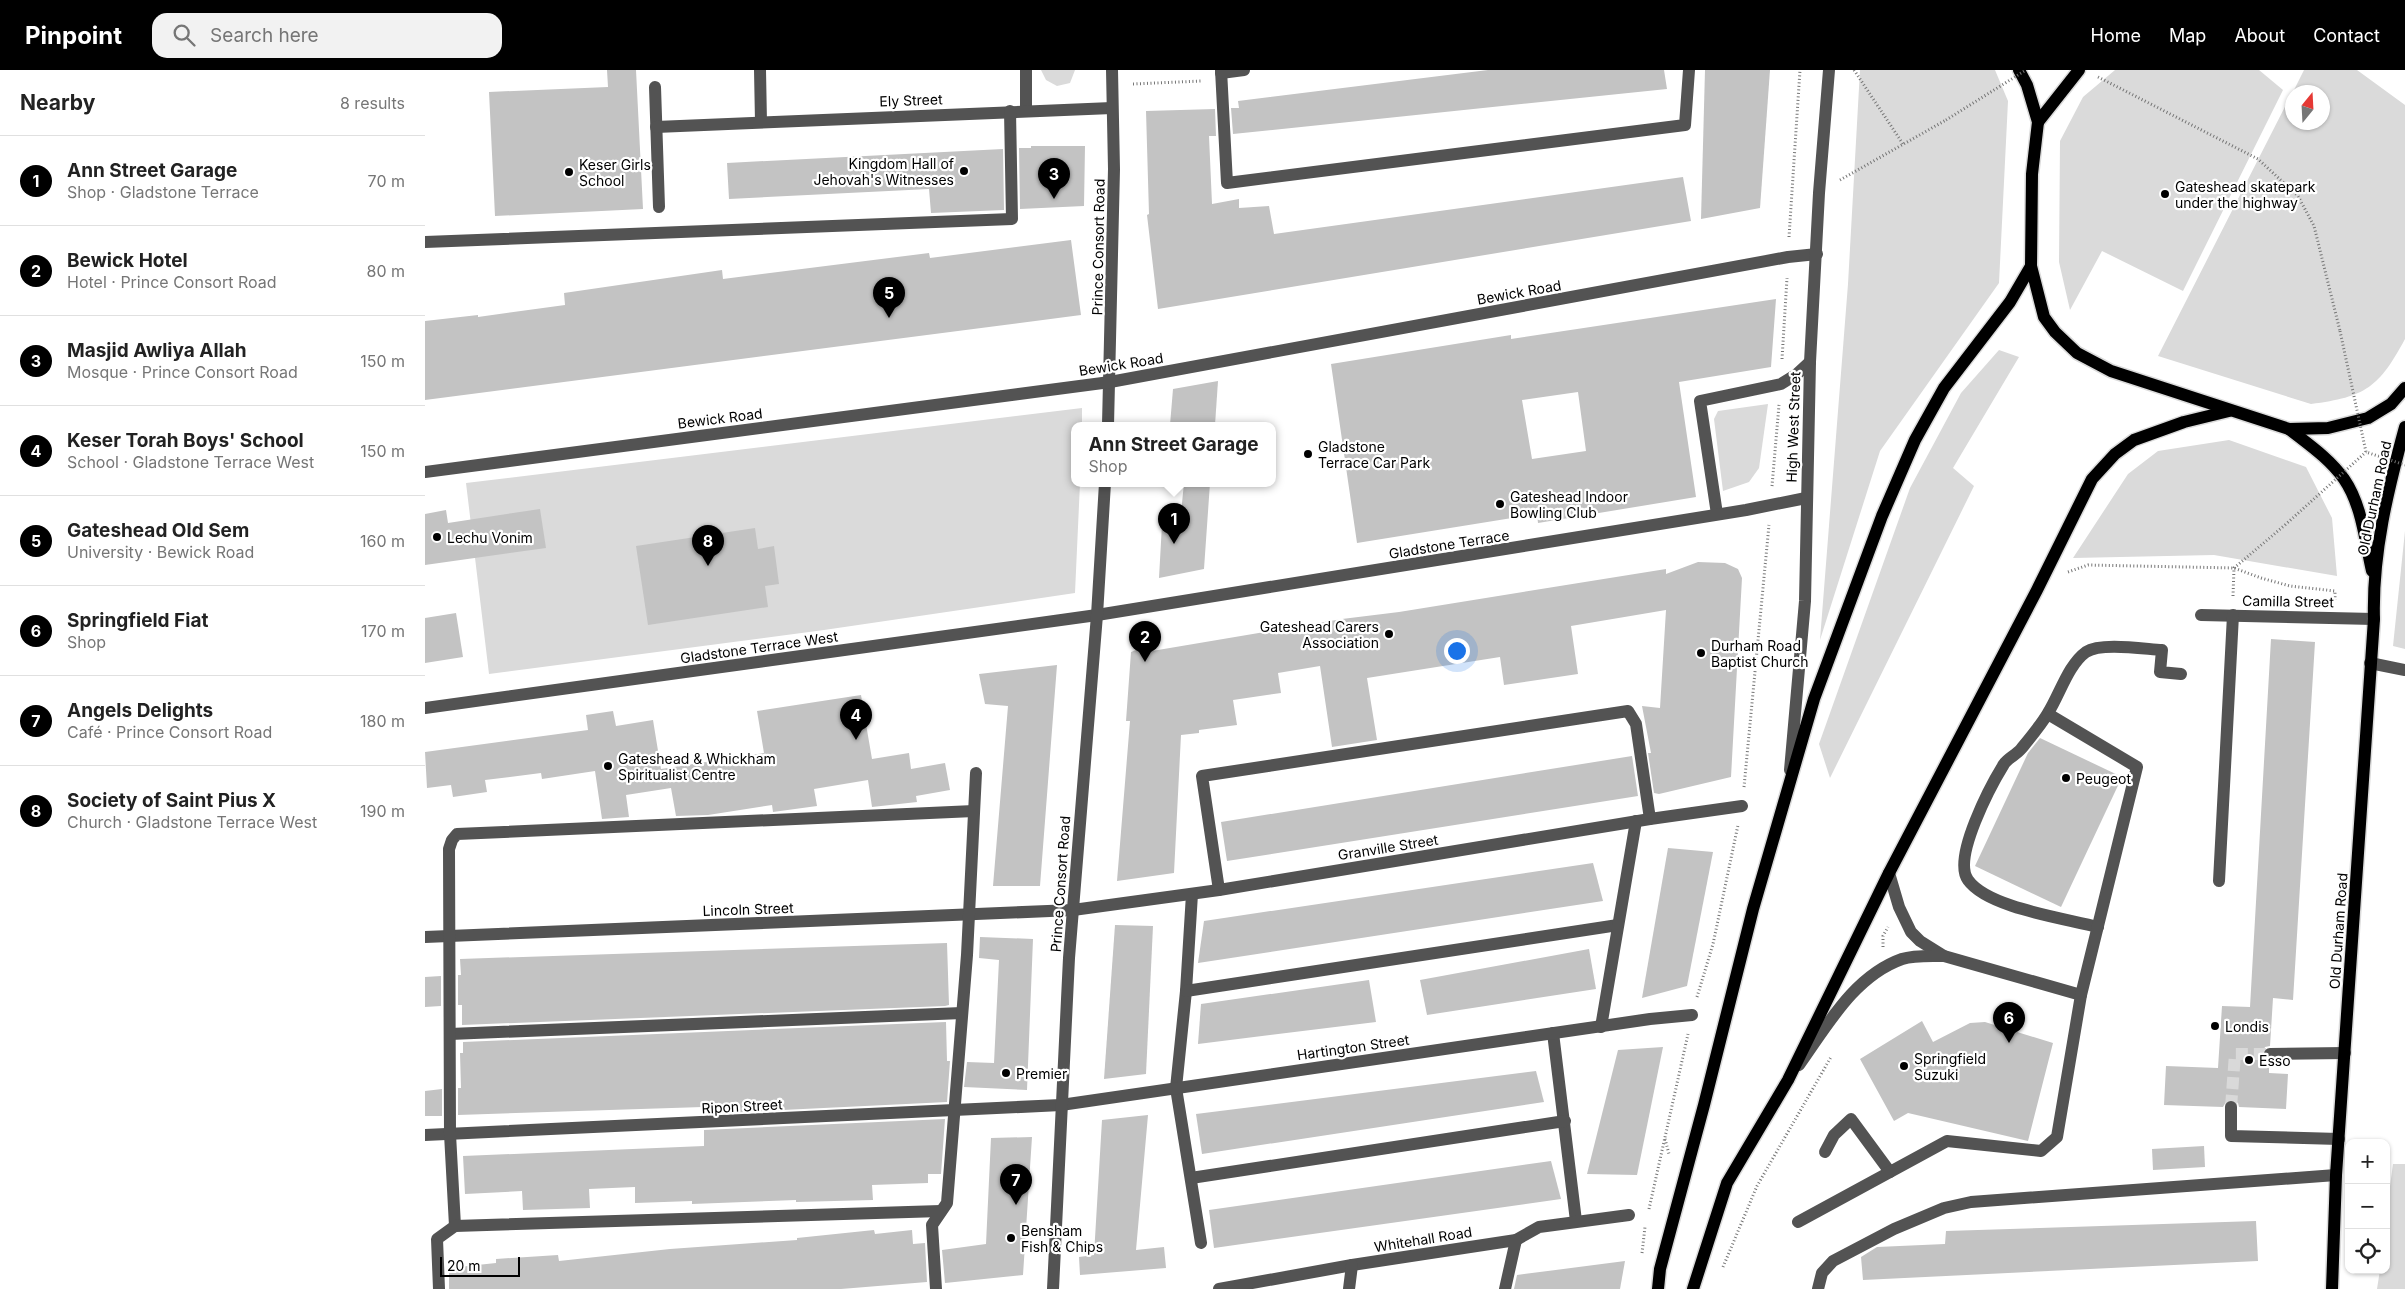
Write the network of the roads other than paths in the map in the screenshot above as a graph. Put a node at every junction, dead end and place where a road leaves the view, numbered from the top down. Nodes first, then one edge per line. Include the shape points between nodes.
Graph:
1 (760, 70) edge
2 (1026, 70) edge
3 (1112, 70) edge
4 (1244, 70) edge
5 (1689, 70) edge
6 (1829, 70) edge
7 (2019, 70) edge
8 (2085, 72) edge
9 (1222, 74) edge
10 (655, 87) dead end
11 (1112, 108) junction
12 (1026, 110) junction
13 (1010, 111) junction
14 (761, 122) junction
15 (2038, 122) junction
16 (656, 127) junction
17 (659, 207) dead end
18 (425, 242) edge
19 (1817, 254) junction
20 (2031, 266) junction
21 (1810, 362) junction
22 (1110, 382) junction
23 (2405, 388) edge
24 (2229, 411) junction
25 (1108, 422) edge
26 (2405, 427) edge
27 (2289, 429) junction
28 (425, 472) edge
29 (1105, 487) edge
30 (1806, 498) junction
31 (1717, 514) junction
32 (2373, 576) junction
33 (2201, 614) dead end
34 (1097, 615) junction
35 (2233, 615) junction
36 (2374, 619) junction
37 (2371, 663) junction
38 (2405, 670) edge
39 (2181, 674) dead end
40 (425, 708) edge
41 (2048, 714) junction
42 (976, 773) dead end
43 (1789, 785) junction
44 (1742, 806) road end
45 (974, 811) junction
46 (1650, 819) junction
47 (1636, 821) junction
48 (1889, 873) junction
49 (2219, 881) dead end
50 (1219, 890) junction
51 (1192, 894) junction
52 (1073, 910) junction
53 (968, 914) junction
54 (1618, 925) junction
55 (2098, 927) junction
56 (449, 936) junction
57 (425, 937) edge
58 (1944, 956) junction
59 (1186, 991) junction
60 (2081, 995) junction
61 (962, 1013) junction
62 (1692, 1015) road end
63 (1601, 1027) junction
64 (1553, 1033) junction
65 (449, 1034) junction
66 (2270, 1054) tunnel mouth
67 (2345, 1054) junction
68 (1788, 1080) junction
69 (1175, 1088) junction
70 (1061, 1104) junction
71 (2231, 1107) tunnel mouth
72 (954, 1111) junction
73 (1565, 1121) junction
74 (450, 1134) junction
75 (425, 1135) edge
76 (2339, 1139) junction
77 (1825, 1152) dead end
78 (1890, 1172) junction
79 (2336, 1175) junction
80 (1191, 1178) junction
81 (941, 1211) junction
82 (1629, 1215) dead end
83 (1576, 1221) junction
84 (1798, 1222) dead end
85 (455, 1226) junction
86 (1516, 1240) junction
87 (1201, 1243) dead end
88 (1352, 1265) junction
89 (439, 1289) edge
90 (936, 1289) edge
91 (1053, 1289) edge
92 (1219, 1289) edge
93 (1349, 1289) edge
94 (1505, 1289) edge
95 (1658, 1289) edge
96 (1693, 1289) edge
97 (1818, 1289) edge
98 (2332, 1289) edge

1 - 14 street
2 - 12 street
3 - 11 street, Prince Consort Road
4 - 9 street
5 - 9 street via 1685,124 1227,183
6 - 19 street, High West Street
7 - 15 main road
8 - 15 main road
10 - 16 street
11 - 12 street, Ely Street
11 - 22 street, Prince Consort Road
12 - 13 street, Ely Street
13 - 14 street, Ely Street
13 - 18 street via 1012,219
14 - 16 street, Ely Street
15 - 20 main road via 2032,174
16 - 17 street
19 - 21 street, High West Street
19 - 22 street, Bewick Road
20 - 24 main road via 2044,317 2077,353 2111,371
20 - 43 main road via 2010,302 1943,388 1915,440 1882,516 1813,699
21 - 30 street, High West Street
21 - 31 street via 1781,384 1700,401
22 - 25 street, Prince Consort Road
22 - 28 street, Bewick Road
23 - 27 main road via 2391,404 2368,418 2328,428
24 - 27 main road
24 - 48 main road via 2184,422 2135,440 2115,454 2092,479
26 - 32 main road, Old Durham Road via 2392,474
27 - 32 main road, Old Durham Road via 2325,457 2344,479 2357,504
29 - 34 street, Prince Consort Road
30 - 31 street, Gladstone Terrace
30 - 43 street, High West Street via 1805,601
31 - 34 street, Gladstone Terrace
32 - 36 main road, Old Durham Road
33 - 35 street, Camilla Street
34 - 40 street, Gladstone Terrace West
34 - 52 street, Prince Consort Road
35 - 36 street, Camilla Street
35 - 49 street
36 - 37 main road, Old Durham Road
37 - 38 street
37 - 67 main road, Old Durham Road
39 - 41 street via 2159,672 2161,650 2107,647 2088,651 2076,662
41 - 55 street via 2137,767
41 - 55 street via 2020,750 2005,762 1970,832 1964,859 1966,878 1977,892 1997,902
42 - 45 street
43 - 95 main road via 1753,908 1657,1279
44 - 46 street, Granville Street
45 - 53 street
45 - 56 street via 457,834 449,849
46 - 47 street, Granville Street
46 - 50 street via 1635,724 1628,711 1202,776
47 - 50 street, Granville Street
47 - 54 street
48 - 58 street via 1899,907 1911,932 1920,942
48 - 68 main road
50 - 51 street, Granville Street
51 - 52 street, Granville Street
51 - 59 street
52 - 53 street, Lincoln Street
52 - 70 street, Prince Consort Road
53 - 56 street, Lincoln Street
53 - 61 street
54 - 59 street
54 - 63 street
55 - 60 street
56 - 57 street, Lincoln Street
56 - 65 street
58 - 60 street
58 - 68 street via 1903,958 1882,968 1853,991
59 - 69 street
60 - 78 street via 2057,1137 2041,1151 1947,1141
61 - 65 street
61 - 72 street
62 - 63 street, Hartington Street
63 - 64 street, Hartington Street
64 - 69 street, Hartington Street
64 - 73 street
65 - 74 street
66 - 67 street
67 - 76 main road, Old Durham Road
68 - 96 main road via 1727,1183
69 - 70 street, Hartington Street
69 - 80 street
70 - 72 street, Ripon Street
70 - 91 street, Prince Consort Road
71 - 76 street via 2231,1136
72 - 74 street, Ripon Street
72 - 81 street via 947,1203
73 - 80 street
73 - 83 street
74 - 75 street, Ripon Street
74 - 85 street
76 - 79 main road, Old Durham Road
77 - 78 street via 1834,1135 1851,1119
78 - 84 street
79 - 97 street via 1971,1202 1945,1208 1894,1229 1833,1262 1821,1273
79 - 98 main road, Old Durham Road
80 - 87 street
81 - 85 street
81 - 90 street via 932,1225
82 - 83 street, Whitehall Road
83 - 86 street, Whitehall Road via 1539,1226
85 - 89 street via 437,1239
86 - 88 street, Whitehall Road
86 - 94 street
88 - 92 street, Whitehall Road
88 - 93 street

